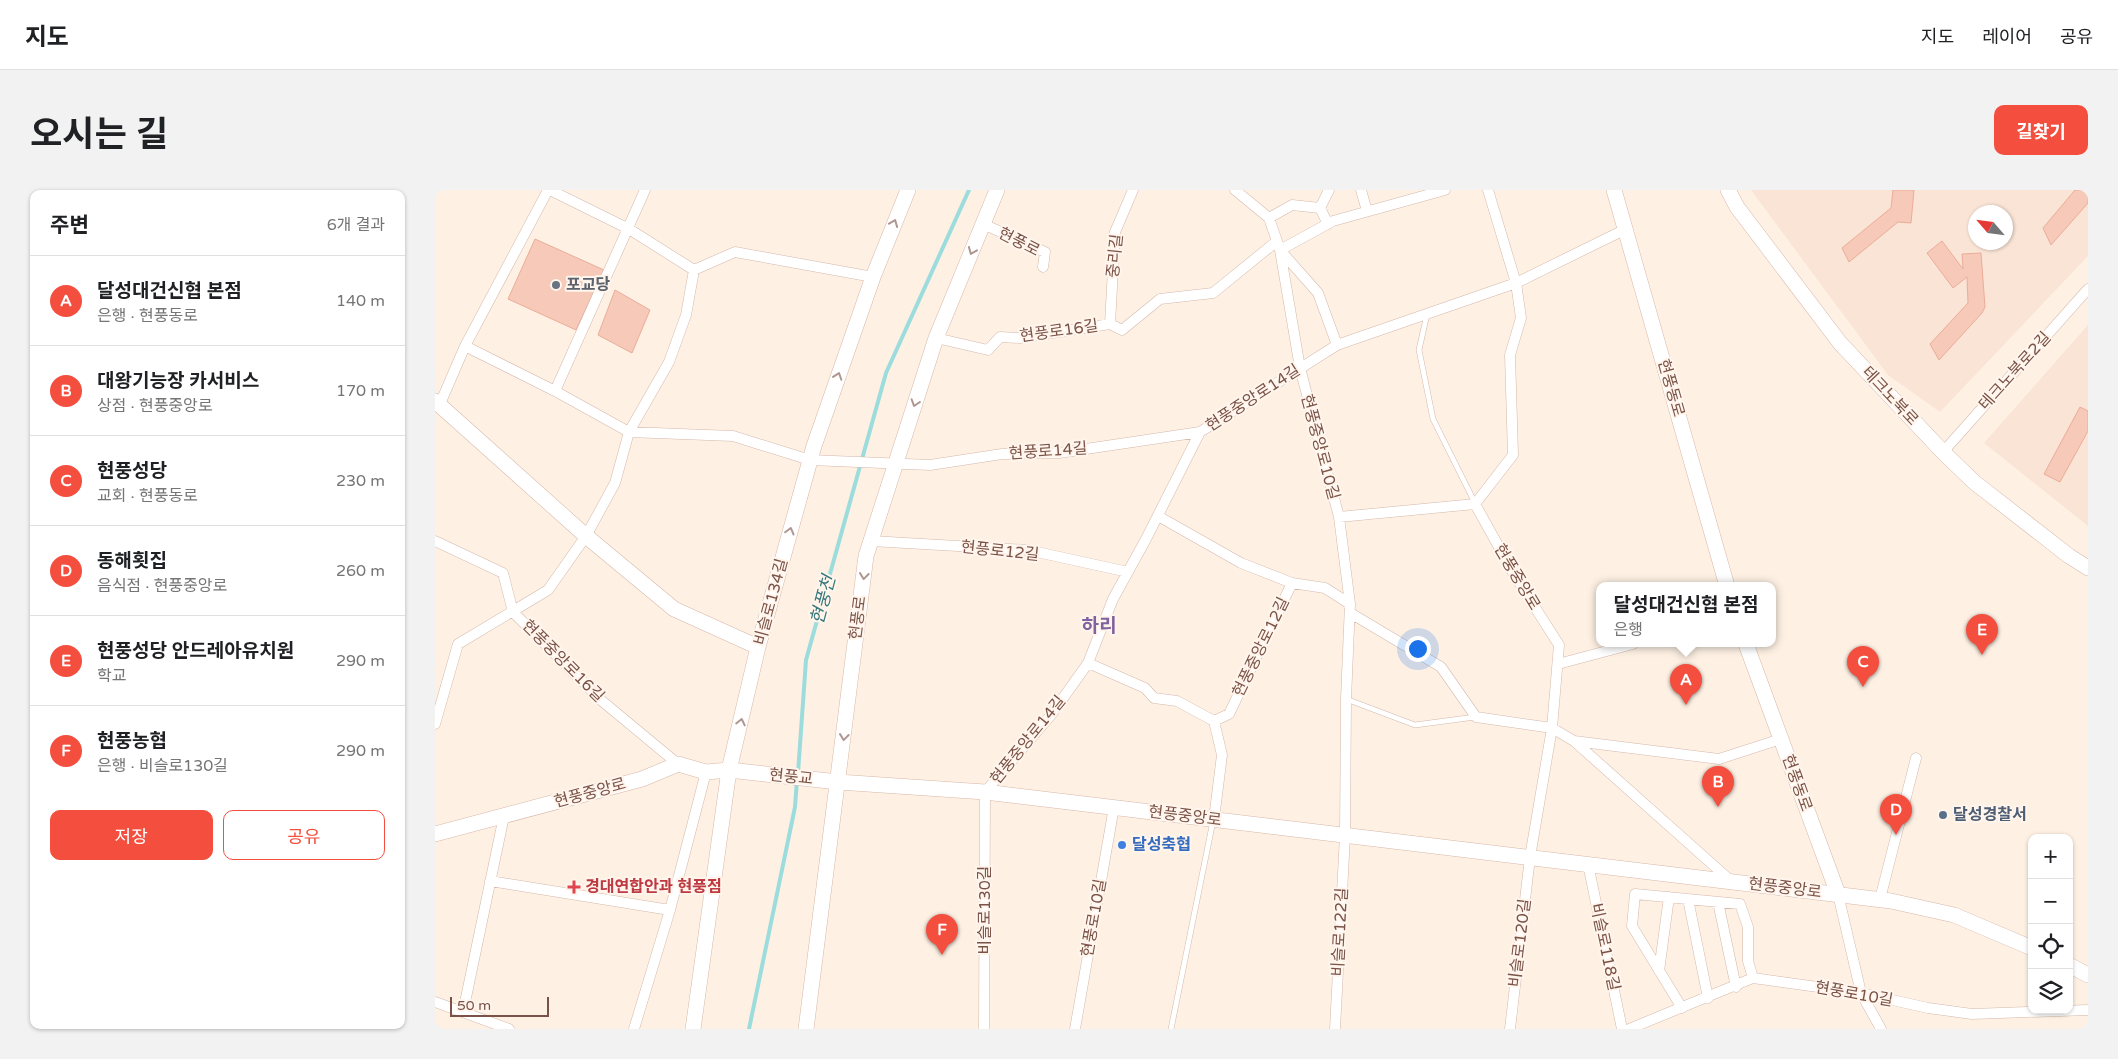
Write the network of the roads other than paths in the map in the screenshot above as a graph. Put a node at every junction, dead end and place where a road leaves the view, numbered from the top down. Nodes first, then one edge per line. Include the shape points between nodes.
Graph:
1 (549, 190) edge
2 (645, 190) edge
3 (908, 190) edge
4 (997, 190) edge
5 (1133, 190) edge
6 (1235, 190) edge
7 (1329, 190) edge
8 (1361, 190) edge
9 (1445, 190) edge
10 (1488, 190) edge
11 (1614, 190) edge
12 (1728, 190) edge
13 (1320, 208) junction
14 (1367, 211) junction
15 (1269, 218) junction
16 (983, 224) junction
17 (1328, 224) junction
18 (629, 229) junction
19 (1627, 229) junction
20 (1278, 246) junction
21 (1043, 267) dead end
22 (694, 270) junction
23 (873, 276) junction
24 (1516, 283) junction
25 (2088, 289) edge
26 (1427, 314) junction
27 (1110, 324) junction
28 (936, 338) junction
29 (465, 346) junction
30 (1337, 346) junction
31 (1299, 368) junction
32 (555, 391) junction
33 (437, 402) edge
34 (629, 432) junction
35 (1200, 432) junction
36 (1943, 452) junction
37 (810, 460) junction
38 (896, 464) junction
39 (1475, 504) junction
40 (1158, 516) junction
41 (1339, 517) junction
42 (586, 536) junction
43 (435, 541) edge
44 (871, 541) junction
45 (2088, 568) edge
46 (1128, 572) junction
47 (1726, 582) edge
48 (1292, 583) junction
49 (1351, 609) junction
50 (513, 612) junction
51 (758, 647) junction
52 (1622, 647) edge
53 (1747, 647) edge
54 (1088, 662) junction
55 (1558, 664) junction
56 (1346, 699) junction
57 (1476, 717) junction
58 (1214, 721) junction
59 (435, 724) edge
60 (1553, 728) junction
61 (1781, 739) junction
62 (1574, 741) junction
63 (1916, 758) dead end
64 (678, 764) junction
65 (737, 771) junction
66 (706, 772) junction
67 (838, 782) junction
68 (985, 792) junction
69 (1114, 807) junction
70 (504, 816) junction
71 (1214, 819) junction
72 (435, 834) edge
73 (1345, 835) junction
74 (1530, 857) junction
75 (1588, 864) junction
76 (490, 881) junction
77 (1731, 881) junction
78 (1838, 894) junction
79 (1669, 897) junction
80 (1688, 899) junction
81 (1880, 899) junction
82 (1718, 902) junction
83 (670, 910) junction
84 (2028, 946) edge
85 (2073, 967) edge
86 (1659, 971) junction
87 (2088, 975) edge
88 (1753, 978) junction
89 (1736, 987) junction
90 (1861, 993) junction
91 (1708, 998) junction
92 (435, 1002) edge
93 (1682, 1008) junction
94 (2088, 1010) edge
95 (463, 1012) junction
96 (507, 1029) edge
97 (634, 1029) edge
98 (693, 1029) edge
99 (806, 1029) edge
100 (984, 1029) edge
101 (1075, 1029) edge
102 (1171, 1029) edge
103 (1335, 1029) edge
104 (1510, 1029) edge
105 (1622, 1029) edge
106 (1629, 1029) edge
107 (1881, 1029) edge

1 - 18 street
1 - 29 street
2 - 18 street
23 -> 3 street, 비슬로134길
4 - 16 street, 현풍로
5 - 27 street, 중리길 via 1115,232
6 - 15 street
7 - 13 street
8 - 14 street
9 - 14 street, 현풍로16길
10 - 24 street
11 - 19 street, 현풍동로
12 - 36 street, 테크노북로 via 1737,207 1840,343
13 - 15 street via 1292,205
13 - 17 street
14 - 17 street, 현풍로16길
15 - 20 street, 현풍중앙로10길
16 - 21 street, 현풍로 via 1045,252
16 -> 28 street, 현풍로
17 - 20 street, 현풍로16길
18 - 22 street
18 - 32 street
19 - 24 street, 현풍중앙로14길
19 - 47 street, 현풍동로
20 - 27 street, 현풍로16길 via 1213,294 1160,299 1122,330
20 - 30 street, 현풍중앙로10길 via 1318,293
20 - 31 street, 현풍중앙로10길
22 - 23 street via 735,252
22 - 34 street via 686,315 669,362
37 -> 23 street, 비슬로134길
24 - 26 street, 현풍중앙로14길
24 - 39 street via 1521,318 1510,355 1513,455
25 - 36 street, 테크노북로2길
26 - 30 street, 현풍중앙로14길
26 - 39 lane via 1419,350 1433,419
27 - 28 street, 현풍로16길 via 1020,338 1000,337 988,350
28 -> 38 street, 현풍로
29 - 32 street
29 - 33 street
30 - 31 street, 현풍중앙로14길
31 - 35 street, 현풍중앙로14길
31 - 41 street, 현풍중앙로10길
32 - 34 street
33 - 42 street
34 - 37 street, 현풍로14길 via 733,436
34 - 42 street via 615,484
35 - 38 street, 현풍로14길 via 1059,453 1002,454 930,465
35 - 40 street, 현풍중앙로14길
36 - 45 street, 테크노북로 via 1974,482
37 - 38 street, 현풍로14길
51 -> 37 street, 비슬로134길
38 - 44 street, 현풍로
39 - 41 street
39 - 55 street, 현풍중앙로 via 1515,576 1559,644
40 - 46 street, 현풍중앙로14길
40 - 48 street, 현풍중앙로12길 via 1241,563
41 - 49 street, 현풍중앙로10길
42 - 50 street via 548,590
42 - 51 street via 674,609
43 - 50 street, 현풍중앙로16길 via 503,573
44 - 46 street, 현풍로12길 via 1028,550
44 -> 67 street, 현풍로 via 866,556
46 - 54 street, 현풍중앙로14길 via 1113,598
48 - 49 street via 1325,588
48 - 58 street, 현풍중앙로12길 via 1229,714
49 - 56 street, 현풍중앙로10길
49 - 57 street via 1441,667
50 - 59 street via 458,644
50 - 64 street, 현풍중앙로16길 via 602,701
65 -> 51 street, 비슬로134길
52 - 55 street
53 - 61 street, 현풍동로
54 - 58 street via 1145,688 1154,698 1177,701
54 - 68 street, 현풍중앙로14길 via 1051,715
55 - 60 street, 현풍중앙로
56 - 57 lane via 1415,725
56 - 73 street, 현풍중앙로10길
57 - 60 street
58 - 71 street via 1222,755
60 - 62 street
60 - 74 street, 현풍중앙로
61 - 62 street via 1719,758
61 - 78 street, 현풍동로
62 - 77 street
63 - 81 street
64 - 66 street
64 - 70 street, 현풍중앙로 via 642,779
65 - 66 street
65 - 67 street, 현풍교
65 - 98 street, 비슬로134길
66 - 83 street
67 - 68 street, 현풍중앙로
67 - 99 street, 현풍로
68 - 69 street, 현풍중앙로
68 - 100 street, 비슬로130길
69 - 71 street, 현풍중앙로
69 - 101 street, 현풍로10길
70 - 72 street, 현풍중앙로
70 - 76 street
71 - 73 street, 현풍중앙로
71 - 102 lane
73 - 74 street, 현풍중앙로
73 - 103 street, 비슬로122길
74 - 75 street, 현풍중앙로
74 - 104 street, 비슬로120길
75 - 77 street, 현풍중앙로
75 - 105 street, 비슬로118길
76 - 83 street
76 - 95 street
77 - 78 street, 현풍중앙로
78 - 81 street, 현풍중앙로
78 - 90 street
79 - 80 street
79 - 86 street
79 - 86 street via 1635,894 1633,908 1632,926
80 - 82 street
80 - 91 street
81 - 84 street, 현풍중앙로 via 1954,914
82 - 88 street via 1740,904 1748,927 1748,961
82 - 89 street
83 - 97 street
85 - 87 street
86 - 93 street
88 - 89 street
88 - 90 street, 현풍로10길
89 - 91 street
90 - 94 street, 현풍로10길 via 1972,1014
90 - 107 street
91 - 93 street
92 - 95 street
93 - 106 street
95 - 96 street

